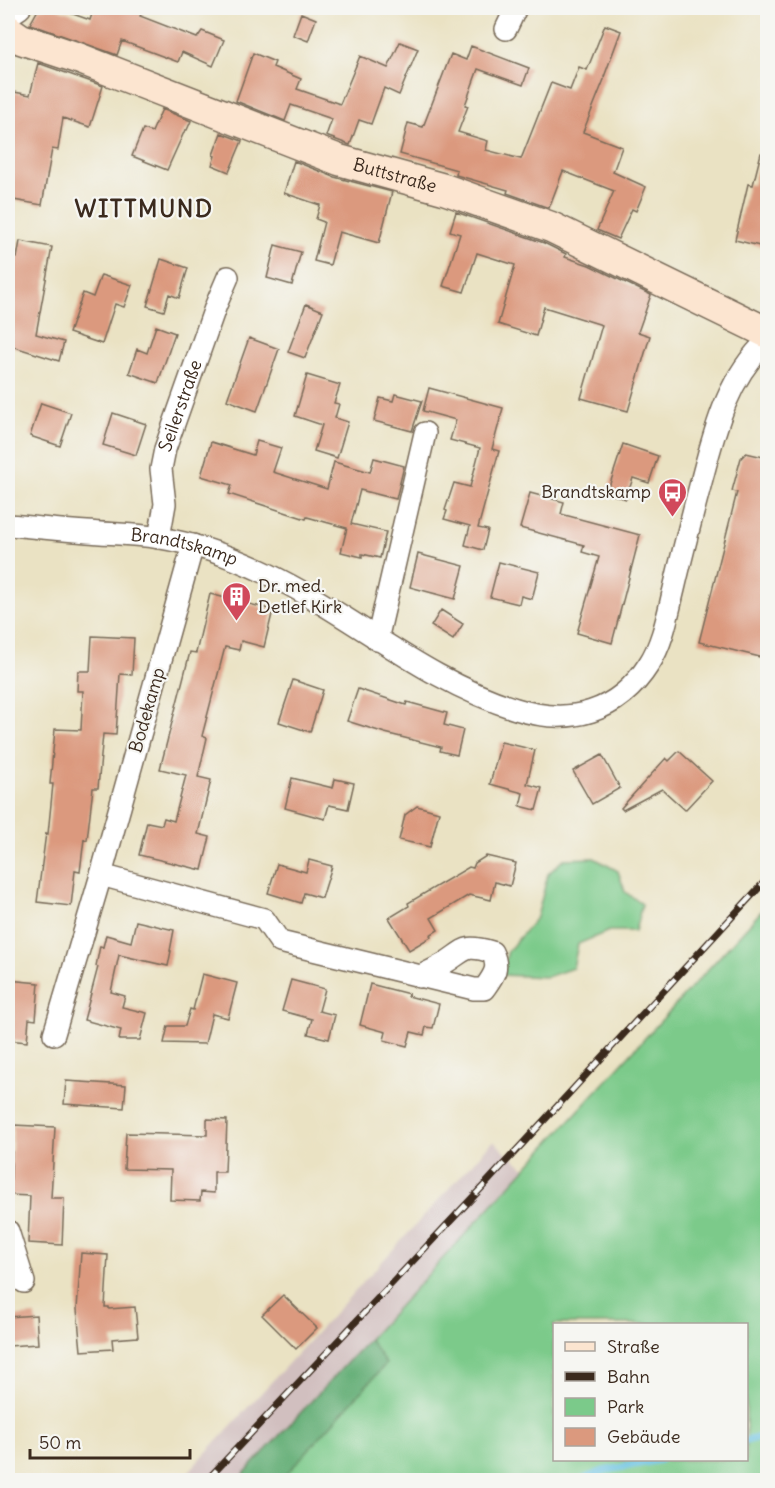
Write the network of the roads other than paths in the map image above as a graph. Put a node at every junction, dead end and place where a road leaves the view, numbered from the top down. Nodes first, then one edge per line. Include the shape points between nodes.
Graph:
1 (516, 8) edge
2 (11, 26) edge
3 (506, 29) dead end
4 (228, 277) dead end
5 (768, 333) edge
6 (768, 340) edge
7 (425, 433) dead end
8 (8, 525) edge
9 (159, 538) junction
10 (193, 545) junction
11 (377, 640) junction
12 (101, 875) junction
13 (419, 977) dead end
14 (54, 1034) dead end
15 (8, 1231) edge
16 (24, 1281) dead end

1 - 3 street
2 - 5 street, Buttstraße via 99,66 339,160 444,189 551,227
4 - 9 street, Seilerstraße via 165,449 160,469 165,504
6 - 11 street, Brandtskamp via 738,376 714,430 651,663 618,698 589,713 567,717 531,714 487,700 442,679
7 - 11 street
8 - 9 street, Brandtskamp
9 - 10 street, Brandtskamp
10 - 11 street, Brandtskamp via 266,573
10 - 12 street, Bodekamp
12 - 13 street via 264,920 280,942
12 - 14 street, Bodekamp
15 - 16 street

